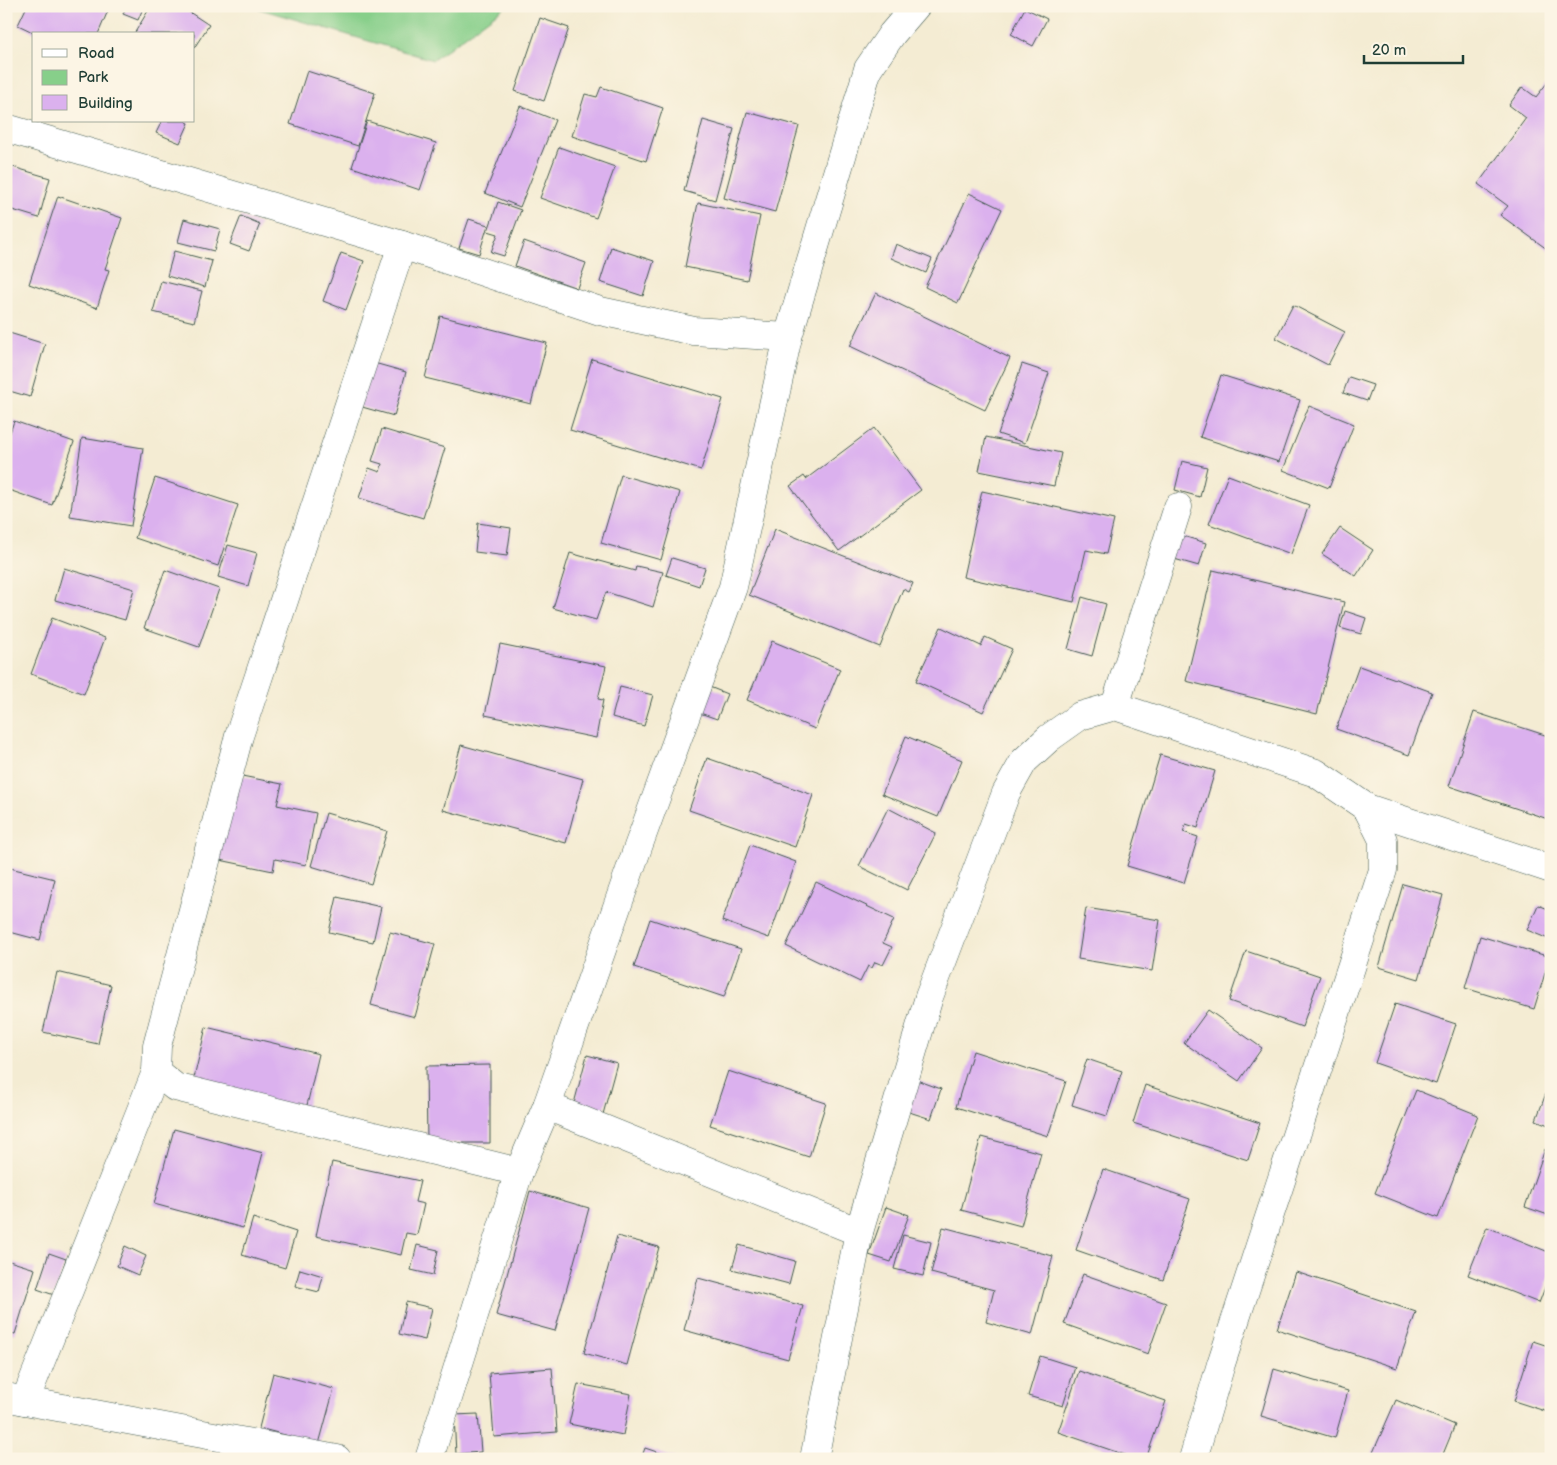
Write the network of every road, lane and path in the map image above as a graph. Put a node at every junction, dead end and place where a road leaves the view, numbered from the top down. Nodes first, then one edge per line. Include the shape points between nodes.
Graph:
1 (916, 6) edge
2 (6, 128) edge
3 (402, 245) junction
4 (788, 337) junction
5 (1178, 507) dead end
6 (1115, 706) junction
7 (1367, 808) junction
8 (1551, 869) edge
9 (156, 1072) junction
10 (548, 1106) junction
11 (519, 1172) junction
12 (859, 1232) junction
13 (16, 1399) edge
14 (337, 1459) edge
15 (430, 1459) edge
16 (814, 1459) edge
17 (1193, 1459) edge

1 - 4 street via 868,69
2 - 3 street
3 - 4 street via 600,311 694,331
3 - 9 street via 239,736 157,1046
4 - 10 street via 733,586
5 - 6 street
6 - 7 street via 1316,773
6 - 12 street via 1080,716 1048,738 1024,761 1006,793 929,996
7 - 8 street
7 - 17 street via 1383,840 1383,870 1221,1364
9 - 11 street via 175,1087
9 - 13 street
10 - 11 street
10 - 12 street
11 - 15 street
12 - 16 street
13 - 14 street

